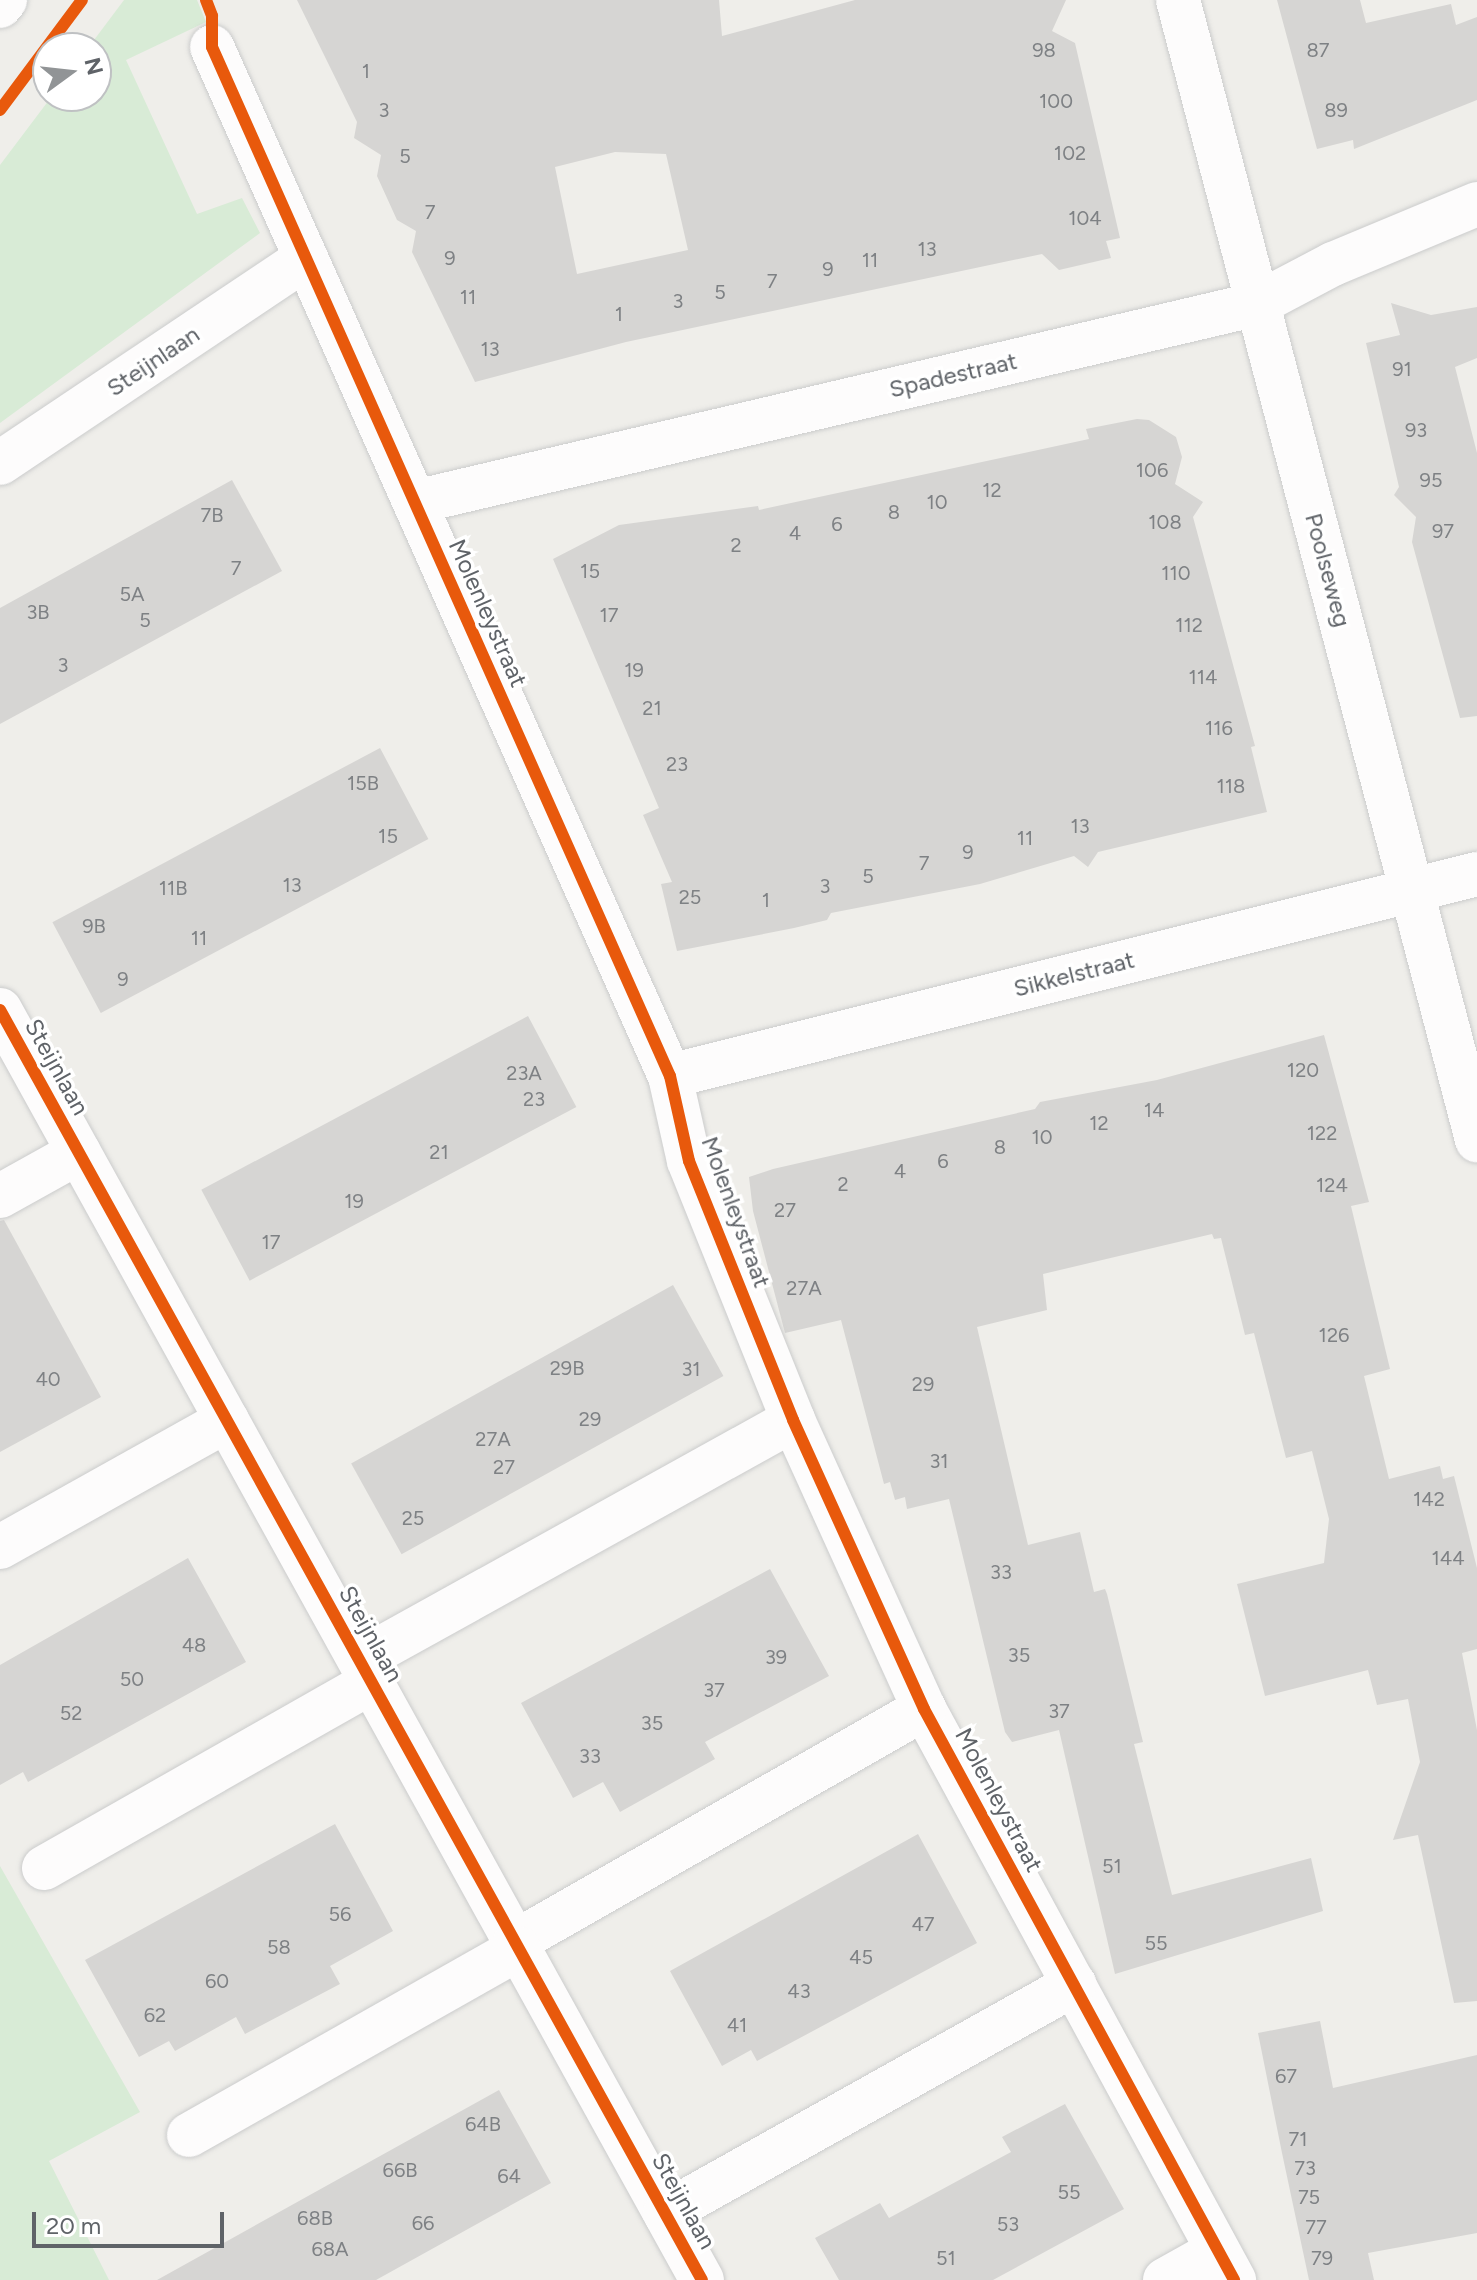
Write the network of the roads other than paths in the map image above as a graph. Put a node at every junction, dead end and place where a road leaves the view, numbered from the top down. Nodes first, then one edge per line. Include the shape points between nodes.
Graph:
1 (5, 0) edge
2 (1178, 0) edge
3 (0, 6) edge
4 (212, 47) dead end
5 (1477, 204) edge
6 (306, 258) junction
7 (1257, 304) junction
8 (0, 463) edge
9 (415, 502) junction
10 (1477, 874) edge
11 (1414, 889) junction
12 (0, 1010) edge
13 (670, 1076) junction
14 (1477, 1140) edge
15 (79, 1152) junction
16 (0, 1196) edge
17 (227, 1420) junction
18 (793, 1420) junction
19 (0, 1547) edge
20 (366, 1671) junction
21 (924, 1709) junction
22 (44, 1868) dead end
23 (517, 1945) junction
24 (1074, 1984) junction
25 (189, 2135) dead end
26 (665, 2213) junction
27 (1225, 2265) edge
28 (702, 2280) edge
29 (1165, 2280) edge

1 - 3 street
2 - 7 street, Poolseweg
4 - 6 street, Molenleystraat
5 - 7 street, Spadestraat via 1333,264
6 - 8 street, Steijnlaan
6 - 9 street, Molenleystraat
7 - 9 street, Spadestraat
7 - 11 street, Poolseweg
9 - 13 street, Molenleystraat
10 - 11 street, Sikkelstraat
11 - 13 street, Sikkelstraat
11 - 14 street, Poolseweg
12 - 15 street, Steijnlaan
13 - 18 street, Molenleystraat via 689,1161
15 - 16 street, Steijnlaan
15 - 17 street, Steijnlaan
17 - 19 street
17 - 20 street, Steijnlaan
18 - 20 street, Steijnlaan
18 - 21 street, Molenleystraat
20 - 22 street, Steijnlaan
20 - 23 street, Steijnlaan
21 - 23 street
21 - 24 street, Molenleystraat
23 - 25 street
23 - 26 street, Steijnlaan
24 - 26 street, Steijnlaan
24 - 27 street, Molenleystraat
26 - 28 street, Steijnlaan
27 - 29 street

